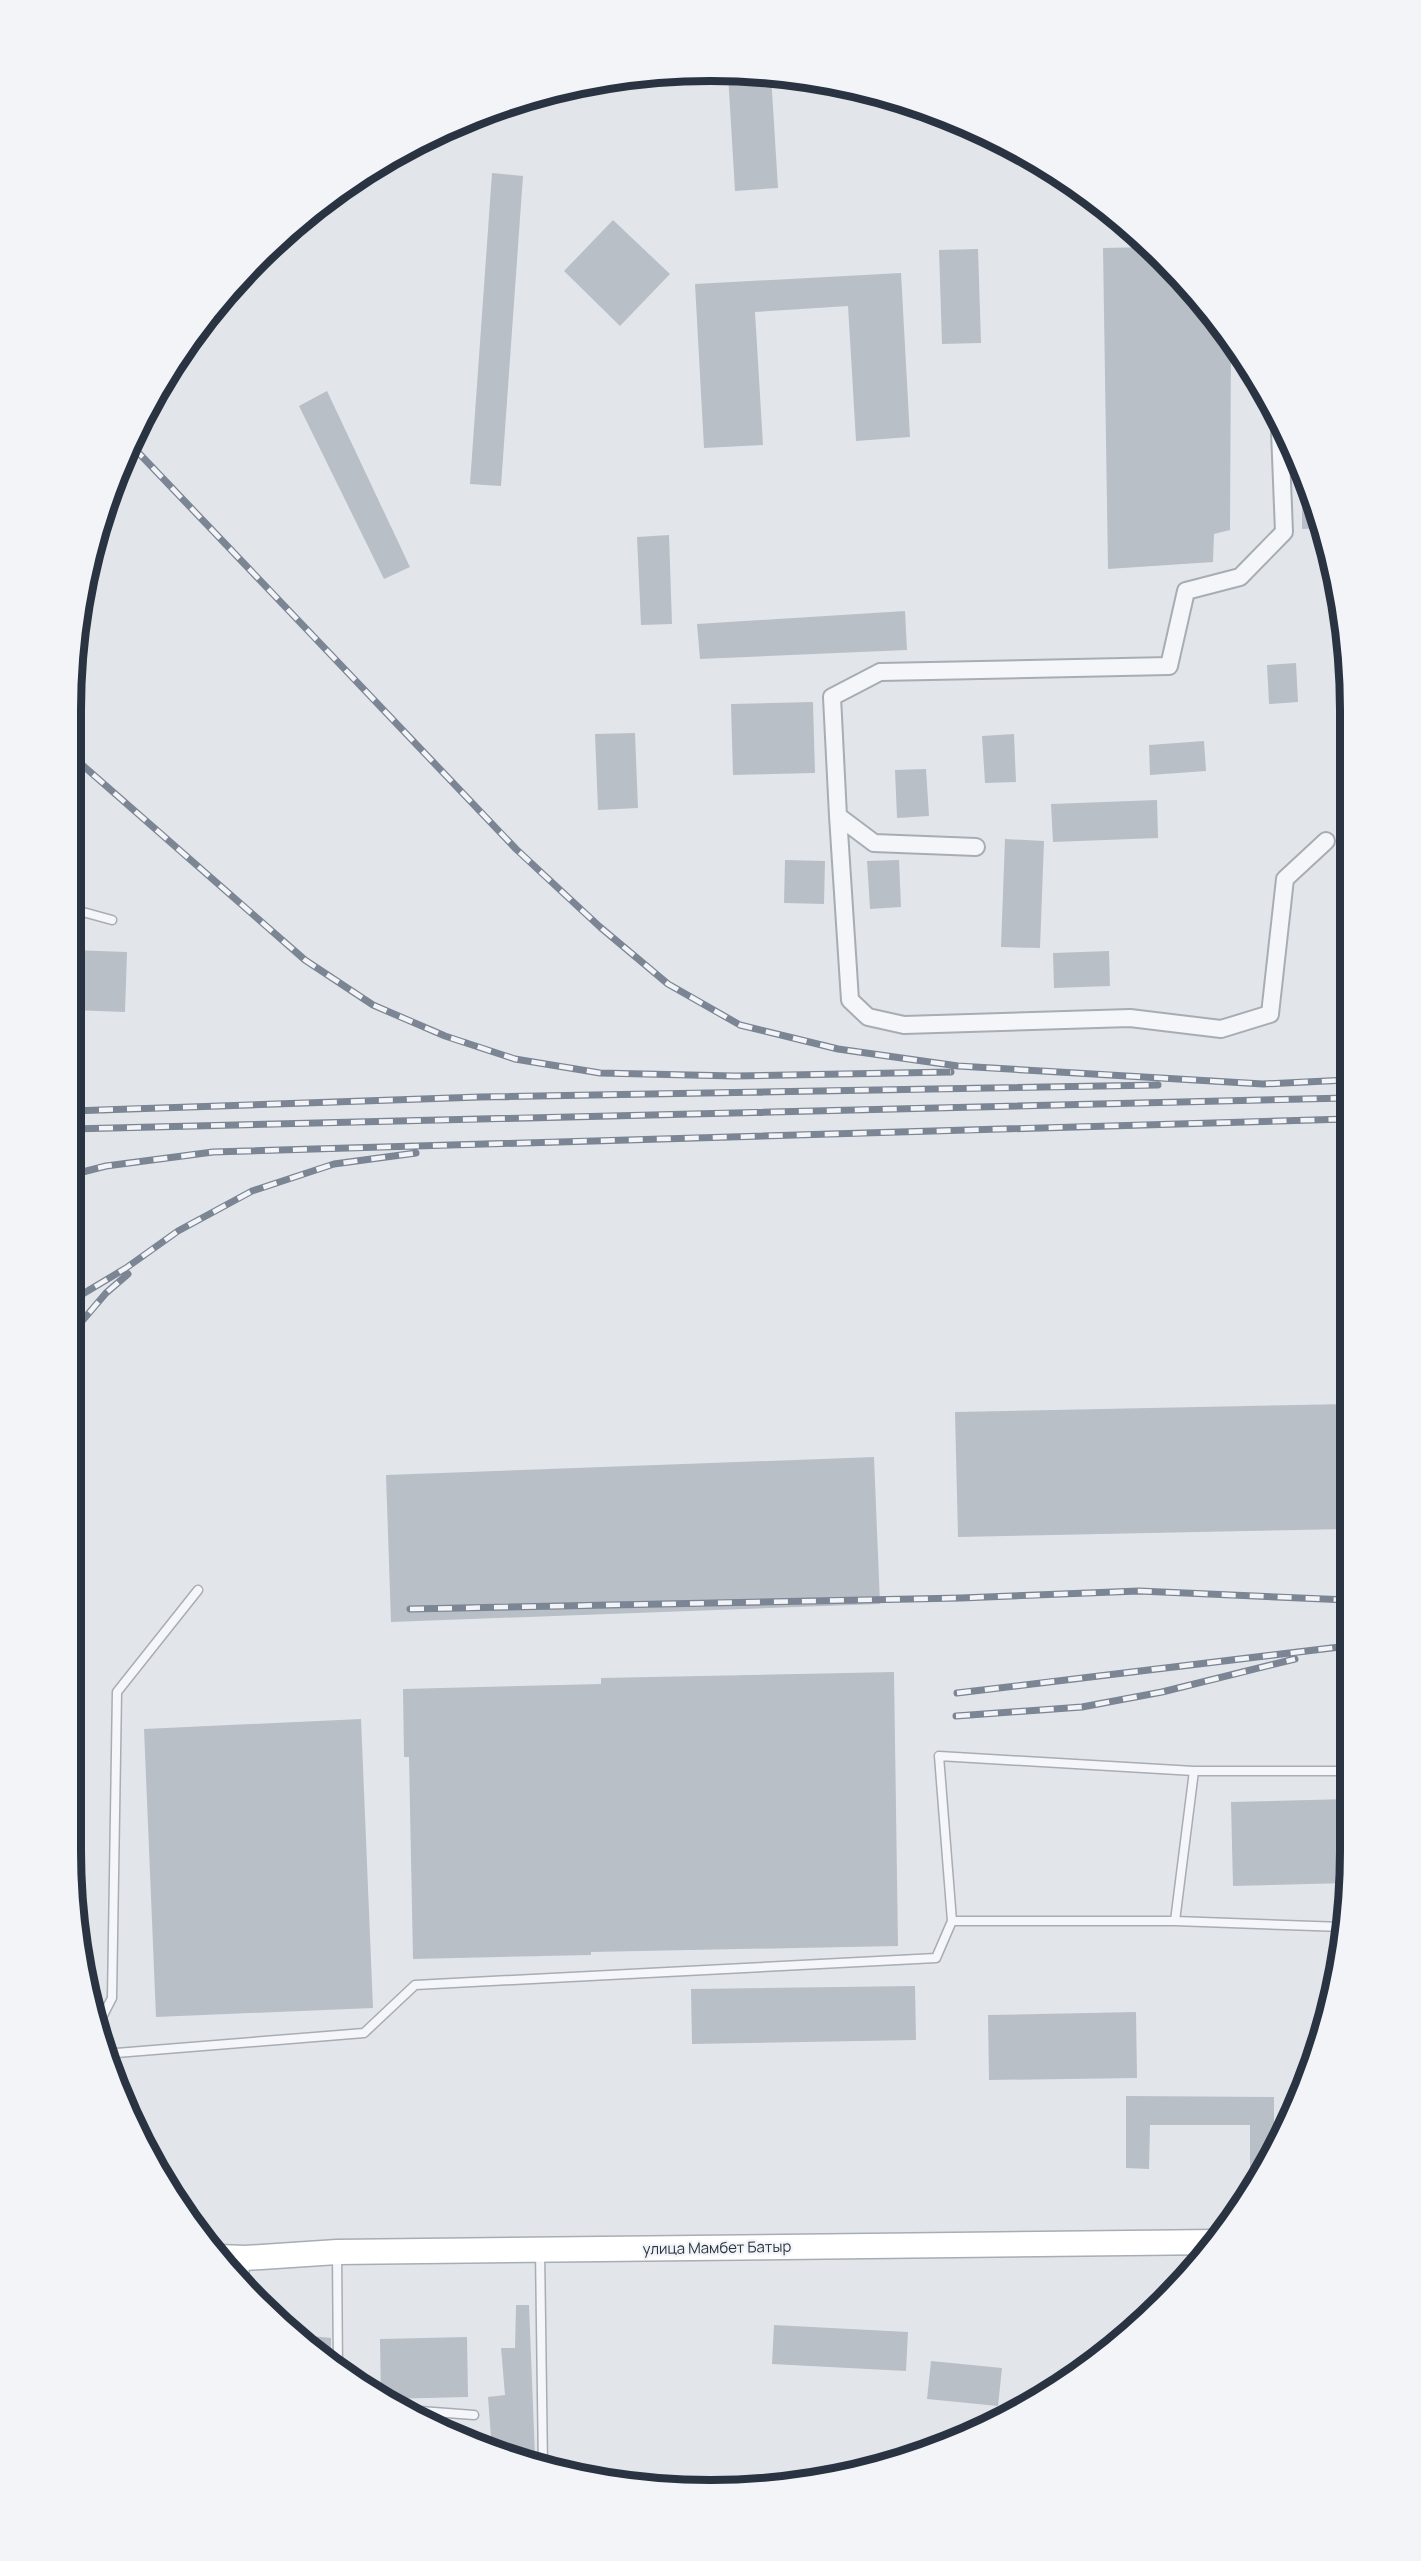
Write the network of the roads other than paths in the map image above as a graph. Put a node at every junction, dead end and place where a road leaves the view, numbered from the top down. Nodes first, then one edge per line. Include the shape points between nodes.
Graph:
1 (1281, 444) edge
2 (838, 816) junction
3 (1326, 841) dead end
4 (976, 847) dead end
5 (81, 911) edge
6 (112, 920) dead end
7 (198, 1590) dead end
8 (1340, 1770) edge
9 (1194, 1771) junction
10 (952, 1921) junction
11 (1176, 1921) junction
12 (1336, 1927) edge
13 (103, 2016) edge
14 (114, 2053) edge
15 (1203, 2242) edge
16 (540, 2250) junction
17 (337, 2252) junction
18 (230, 2257) edge
19 (245, 2258) junction
20 (244, 2274) edge
21 (338, 2358) edge
22 (425, 2411) edge
23 (474, 2415) dead end
24 (543, 2457) edge

1 - 2 street via 1284,532 1240,577 1186,591 1169,666 880,672 832,697
2 - 3 street via 850,1000 868,1017 904,1025 1130,1018 1221,1029 1270,1014 1285,879
2 - 4 street via 874,843
5 - 6 lane
7 - 13 lane via 117,1692 112,1998
8 - 9 lane
9 - 10 lane via 939,1756
9 - 11 lane
10 - 11 lane
10 - 14 lane via 936,1958 416,1985 364,2033
11 - 12 lane
15 - 16 main road, улица Мамбет Батыр
16 - 17 main road, улица Мамбет Батыр
16 - 24 lane
17 - 19 main road, улица Мамбет Батыр
17 - 21 lane
18 - 19 main road, улица Мамбет Батыр
19 - 20 lane
22 - 23 lane

